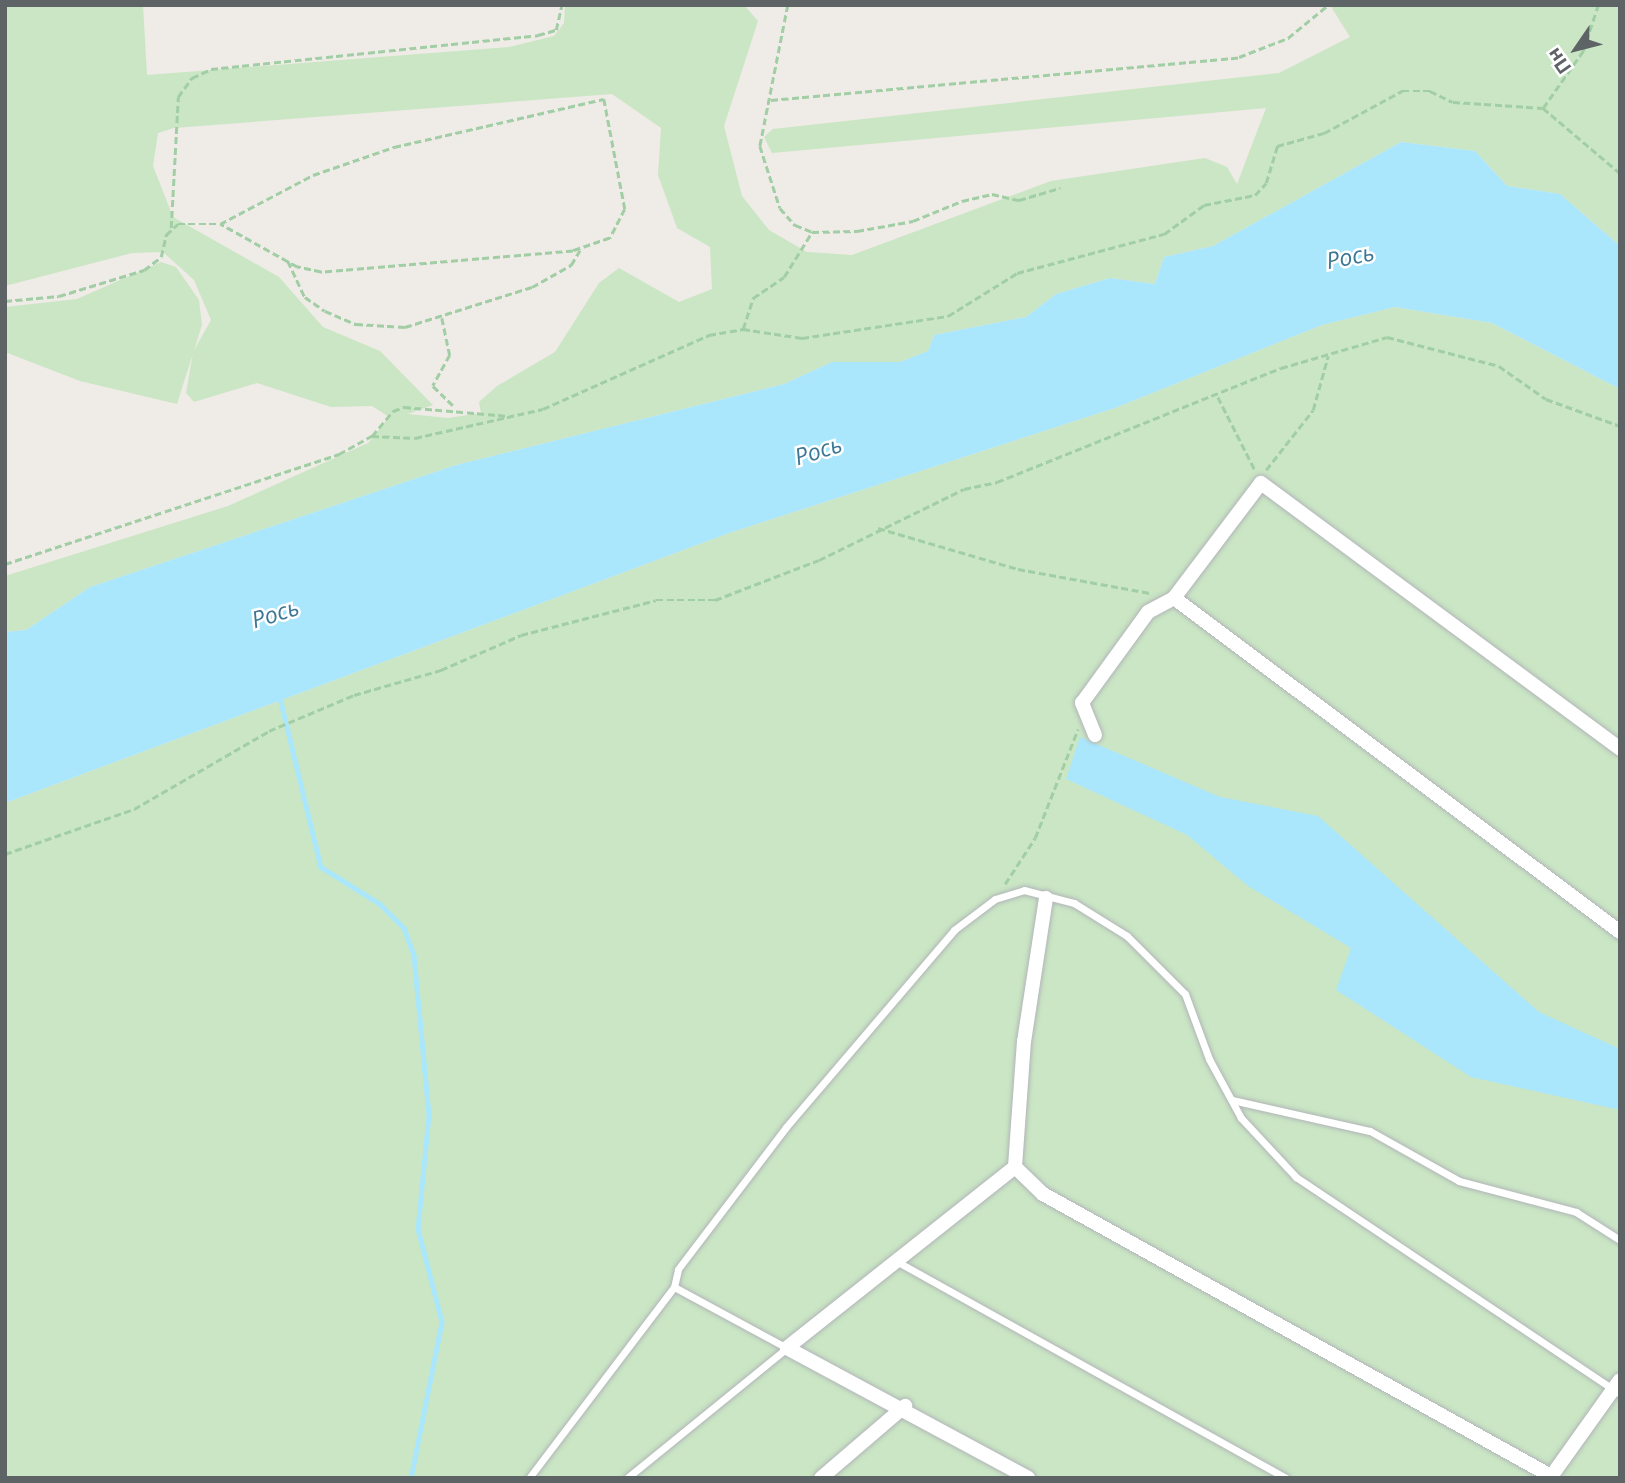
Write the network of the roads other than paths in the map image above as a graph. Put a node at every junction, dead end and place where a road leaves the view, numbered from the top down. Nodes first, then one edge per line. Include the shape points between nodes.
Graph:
1 (1174, 598) junction
2 (1096, 735) dead end
3 (1620, 750) edge
4 (1046, 898) junction
5 (1620, 932) edge
6 (1232, 1100) junction
7 (1015, 1167) junction
8 (1620, 1240) edge
9 (896, 1261) junction
10 (674, 1287) junction
11 (787, 1348) junction
12 (1617, 1388) edge
13 (905, 1406) junction
14 (1551, 1477) edge
15 (529, 1478) edge
16 (627, 1478) edge
17 (821, 1478) edge
18 (1028, 1478) edge
19 (1286, 1478) edge

1 - 2 street via 1148,612 1082,703
1 - 3 street via 1261,483
1 - 5 street
4 - 6 lane via 1074,903 1127,936 1185,993
4 - 7 street via 1024,1041
4 - 10 lane via 1024,890 995,899 954,930 876,1017 678,1269
6 - 8 lane via 1370,1131 1459,1181 1576,1212
6 - 12 lane via 1296,1177
7 - 9 street
7 - 14 street via 1043,1194
9 - 11 street
9 - 19 lane
10 - 11 lane
10 - 15 lane
11 - 13 street
11 - 16 lane
12 - 14 street
13 - 17 street
13 - 18 street

